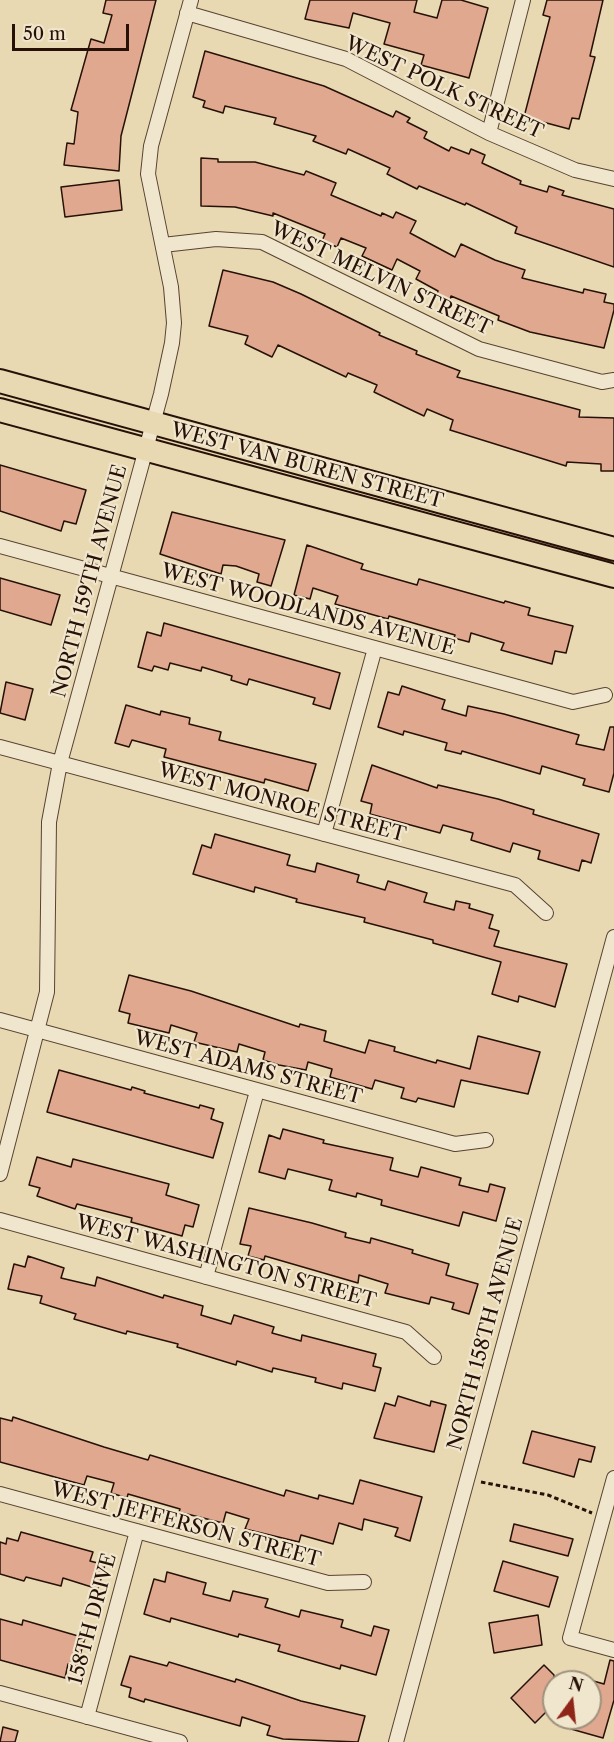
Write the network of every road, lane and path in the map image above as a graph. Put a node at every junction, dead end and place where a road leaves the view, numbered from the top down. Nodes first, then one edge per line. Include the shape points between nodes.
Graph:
1 (524, 0) edge
2 (189, 7) edge
3 (489, 133) junction
4 (614, 179) edge
5 (163, 245) junction
6 (614, 380) edge
7 (0, 381) edge
8 (0, 410) edge
9 (153, 424) junction
10 (146, 451) junction
11 (0, 546) edge
12 (614, 549) edge
13 (614, 576) edge
14 (111, 577) junction
15 (375, 648) junction
16 (605, 695) dead end
17 (0, 747) edge
18 (60, 763) junction
19 (324, 834) junction
20 (546, 913) dead end
21 (614, 937) edge
22 (0, 1020) edge
23 (38, 1031) junction
24 (257, 1090) junction
25 (486, 1140) dead end
26 (0, 1174) edge
27 (0, 1220) edge
28 (206, 1277) junction
29 (434, 1357) dead end
30 (468, 1478) junction
31 (614, 1478) edge
32 (0, 1494) edge
33 (603, 1517) junction
34 (137, 1531) junction
35 (364, 1582) dead end
36 (614, 1650) edge
37 (0, 1693) edge
38 (87, 1717) junction
39 (180, 1742) edge
40 (396, 1742) edge

1 - 3 street
2 - 3 street, WEST POLK STREET via 346,59
2 - 5 street, NORTH 159TH AVENUE via 151,146 148,174
3 - 4 street, WEST POLK STREET via 575,170
5 - 6 street, WEST MELVIN STREET via 216,239 262,242 479,349 602,382
5 - 9 street, NORTH 159TH AVENUE via 174,323
7 - 9 main road, WEST VAN BUREN STREET
8 - 10 main road, WEST VAN BUREN STREET
9 - 10 street, NORTH 159TH AVENUE
9 - 12 main road, WEST VAN BUREN STREET
10 - 13 main road, WEST VAN BUREN STREET
10 - 14 street, NORTH 159TH AVENUE
11 - 14 street, WEST WOODLANDS AVENUE
14 - 15 street, WEST WOODLANDS AVENUE
14 - 18 street, NORTH 159TH AVENUE
15 - 16 street, WEST WOODLANDS AVENUE via 573,702
15 - 19 street
17 - 18 street, WEST MONROE STREET
18 - 19 street, WEST MONROE STREET
18 - 23 street, NORTH 159TH AVENUE via 50,822 47,992
19 - 20 street, WEST MONROE STREET via 515,885
21 - 30 street, NORTH 158TH AVENUE
22 - 23 street, WEST ADAMS STREET
23 - 24 street, WEST ADAMS STREET
23 - 26 street, NORTH 159TH AVENUE
24 - 25 street, WEST ADAMS STREET via 455,1144
24 - 28 street
27 - 28 street, WEST WASHINGTON STREET
28 - 29 street, WEST WASHINGTON STREET via 406,1332
30 - 33 path via 548,1495
30 - 40 street, NORTH 158TH AVENUE
31 - 33 street
32 - 34 street, WEST JEFFERSON STREET
33 - 36 street via 570,1638
34 - 35 street, WEST JEFFERSON STREET via 328,1583
34 - 38 street, 158TH DRIVE
37 - 38 street
38 - 39 street

